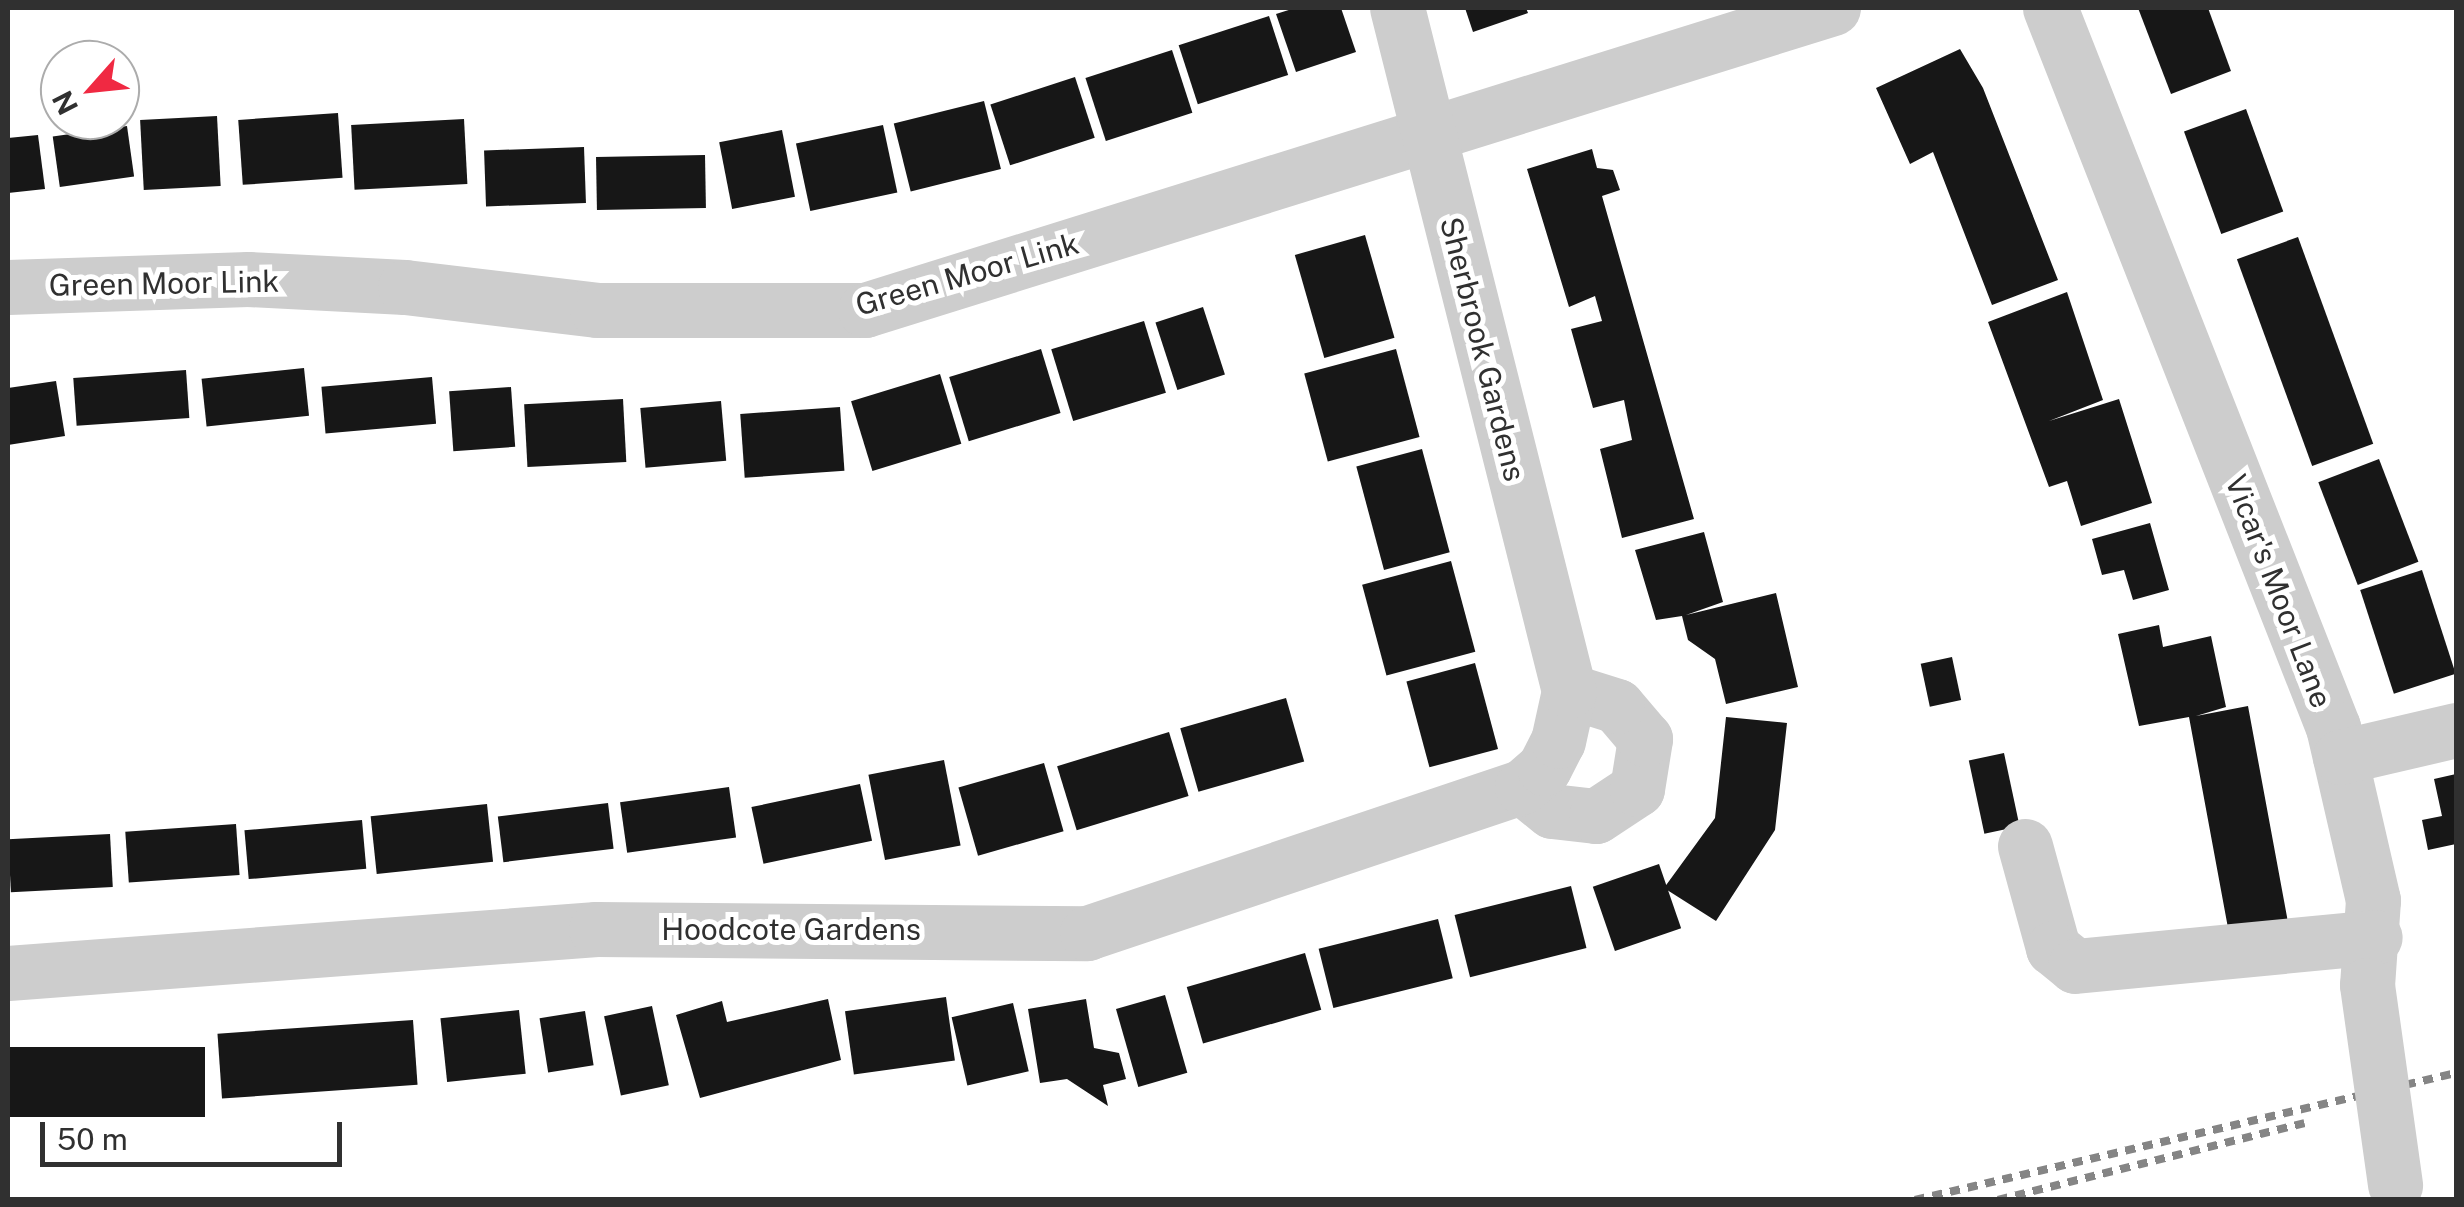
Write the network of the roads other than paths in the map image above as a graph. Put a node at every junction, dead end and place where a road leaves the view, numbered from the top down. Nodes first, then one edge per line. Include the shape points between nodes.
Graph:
1 (1397, 8) edge
2 (1833, 8) edge
3 (2050, 8) edge
4 (1428, 132) junction
5 (8, 287) edge
6 (1569, 691) junction
7 (2456, 730) edge
8 (2340, 756) junction
9 (1533, 778) junction
10 (2025, 846) dead end
11 (2371, 961) junction
12 (8, 973) edge
13 (2394, 1192) edge

1 - 4 street, Sherbrook Gardens
2 - 4 street, Green Moor Link
3 - 8 street, Vicar's Moor Lane
4 - 5 street, Green Moor Link via 865,310 597,310 405,287 248,279
4 - 6 street, Sherbrook Gardens
6 - 9 street, Sherbrook Gardens via 1558,741
6 - 9 street via 1617,706 1645,739 1637,789 1596,816 1552,810
7 - 8 street
8 - 11 street, Vicar's Moor Lane
9 - 12 street, Hoodcote Gardens via 1087,932 596,929
10 - 11 street via 2053,948 2075,966
11 - 13 street, Vicar's Moor Lane, bridge

